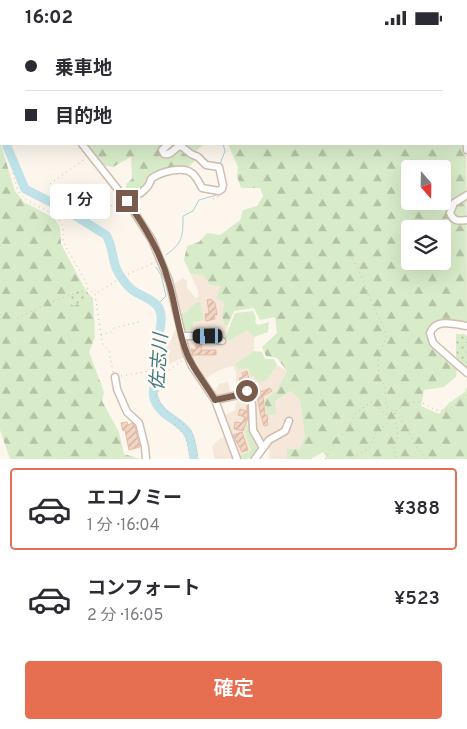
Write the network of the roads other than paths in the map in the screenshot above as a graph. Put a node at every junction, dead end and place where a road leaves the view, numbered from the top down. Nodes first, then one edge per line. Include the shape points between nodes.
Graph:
1 (83, 145) edge
2 (168, 145) edge
3 (467, 195) edge
4 (125, 199) junction
5 (467, 220) edge
6 (467, 326) edge
7 (182, 336) junction
8 (222, 341) dead end
9 (467, 373) edge
10 (114, 377) road end
11 (215, 400) junction
12 (288, 421) dead end
13 (263, 448) junction
14 (146, 459) edge
15 (237, 459) edge
16 (255, 459) edge

1 - 4 street
2 - 4 street via 162,151 164,154 181,146 206,165 219,167 222,189 202,188 194,175 185,171 164,171 151,179 140,194
3 - 5 street via 454,203 450,213 452,219
4 - 7 street via 161,260
6 - 9 street via 442,323 432,328 430,333 433,343
7 - 8 street via 208,336
7 - 11 street via 192,366
10 - 14 street via 127,412 139,423
11 - 13 street via 247,391 252,404 253,429
11 - 15 street
12 - 13 street via 285,431 269,440
13 - 16 street

